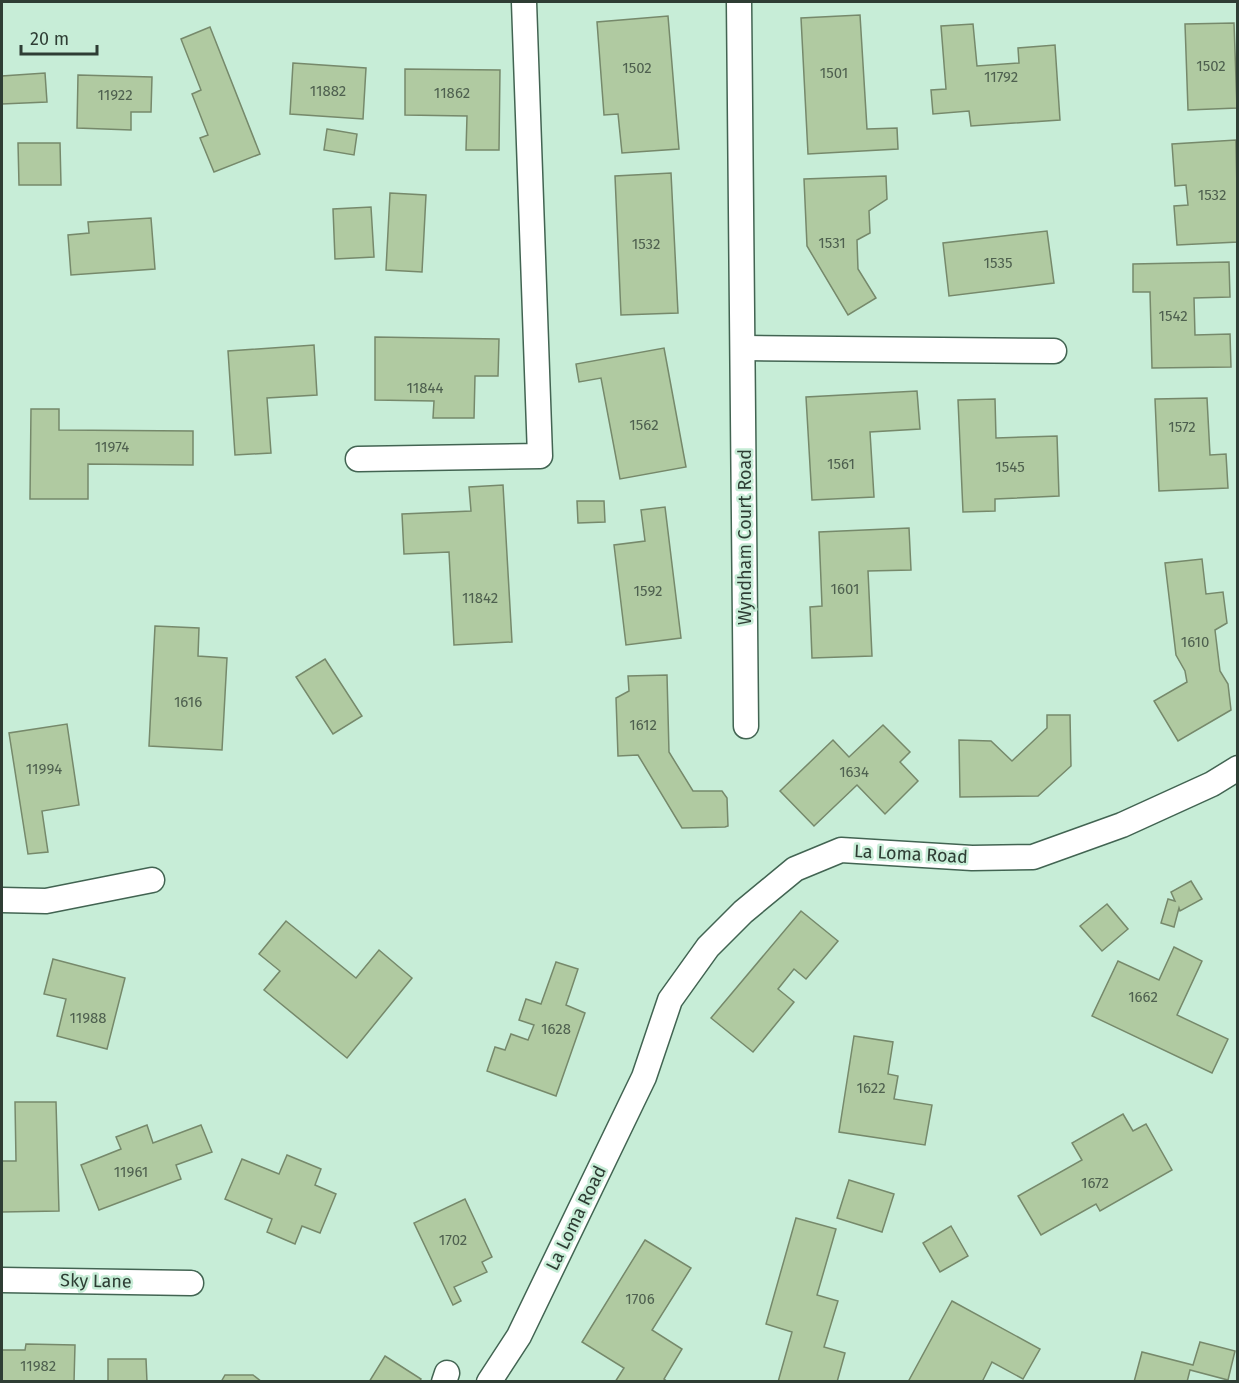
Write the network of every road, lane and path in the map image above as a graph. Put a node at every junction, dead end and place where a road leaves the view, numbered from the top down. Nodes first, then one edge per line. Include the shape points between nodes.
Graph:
1 (524, 2) edge
2 (738, 2) edge
3 (744, 348) junction
4 (1054, 351) dead end
5 (358, 459) dead end
6 (746, 726) dead end
7 (1238, 768) edge
8 (152, 880) dead end
9 (2, 900) edge
10 (2, 1280) edge
11 (191, 1282) dead end
12 (489, 1382) edge

1 - 5 street via 540,456
2 - 3 street, Wyndham Court Road
3 - 4 street
3 - 6 street, Wyndham Court Road
7 - 12 street, La Loma Road via 1122,825 1033,857 972,858 841,850 795,869 708,947 670,1000 644,1077 519,1336
8 - 9 street via 46,901
10 - 11 street, Sky Lane

